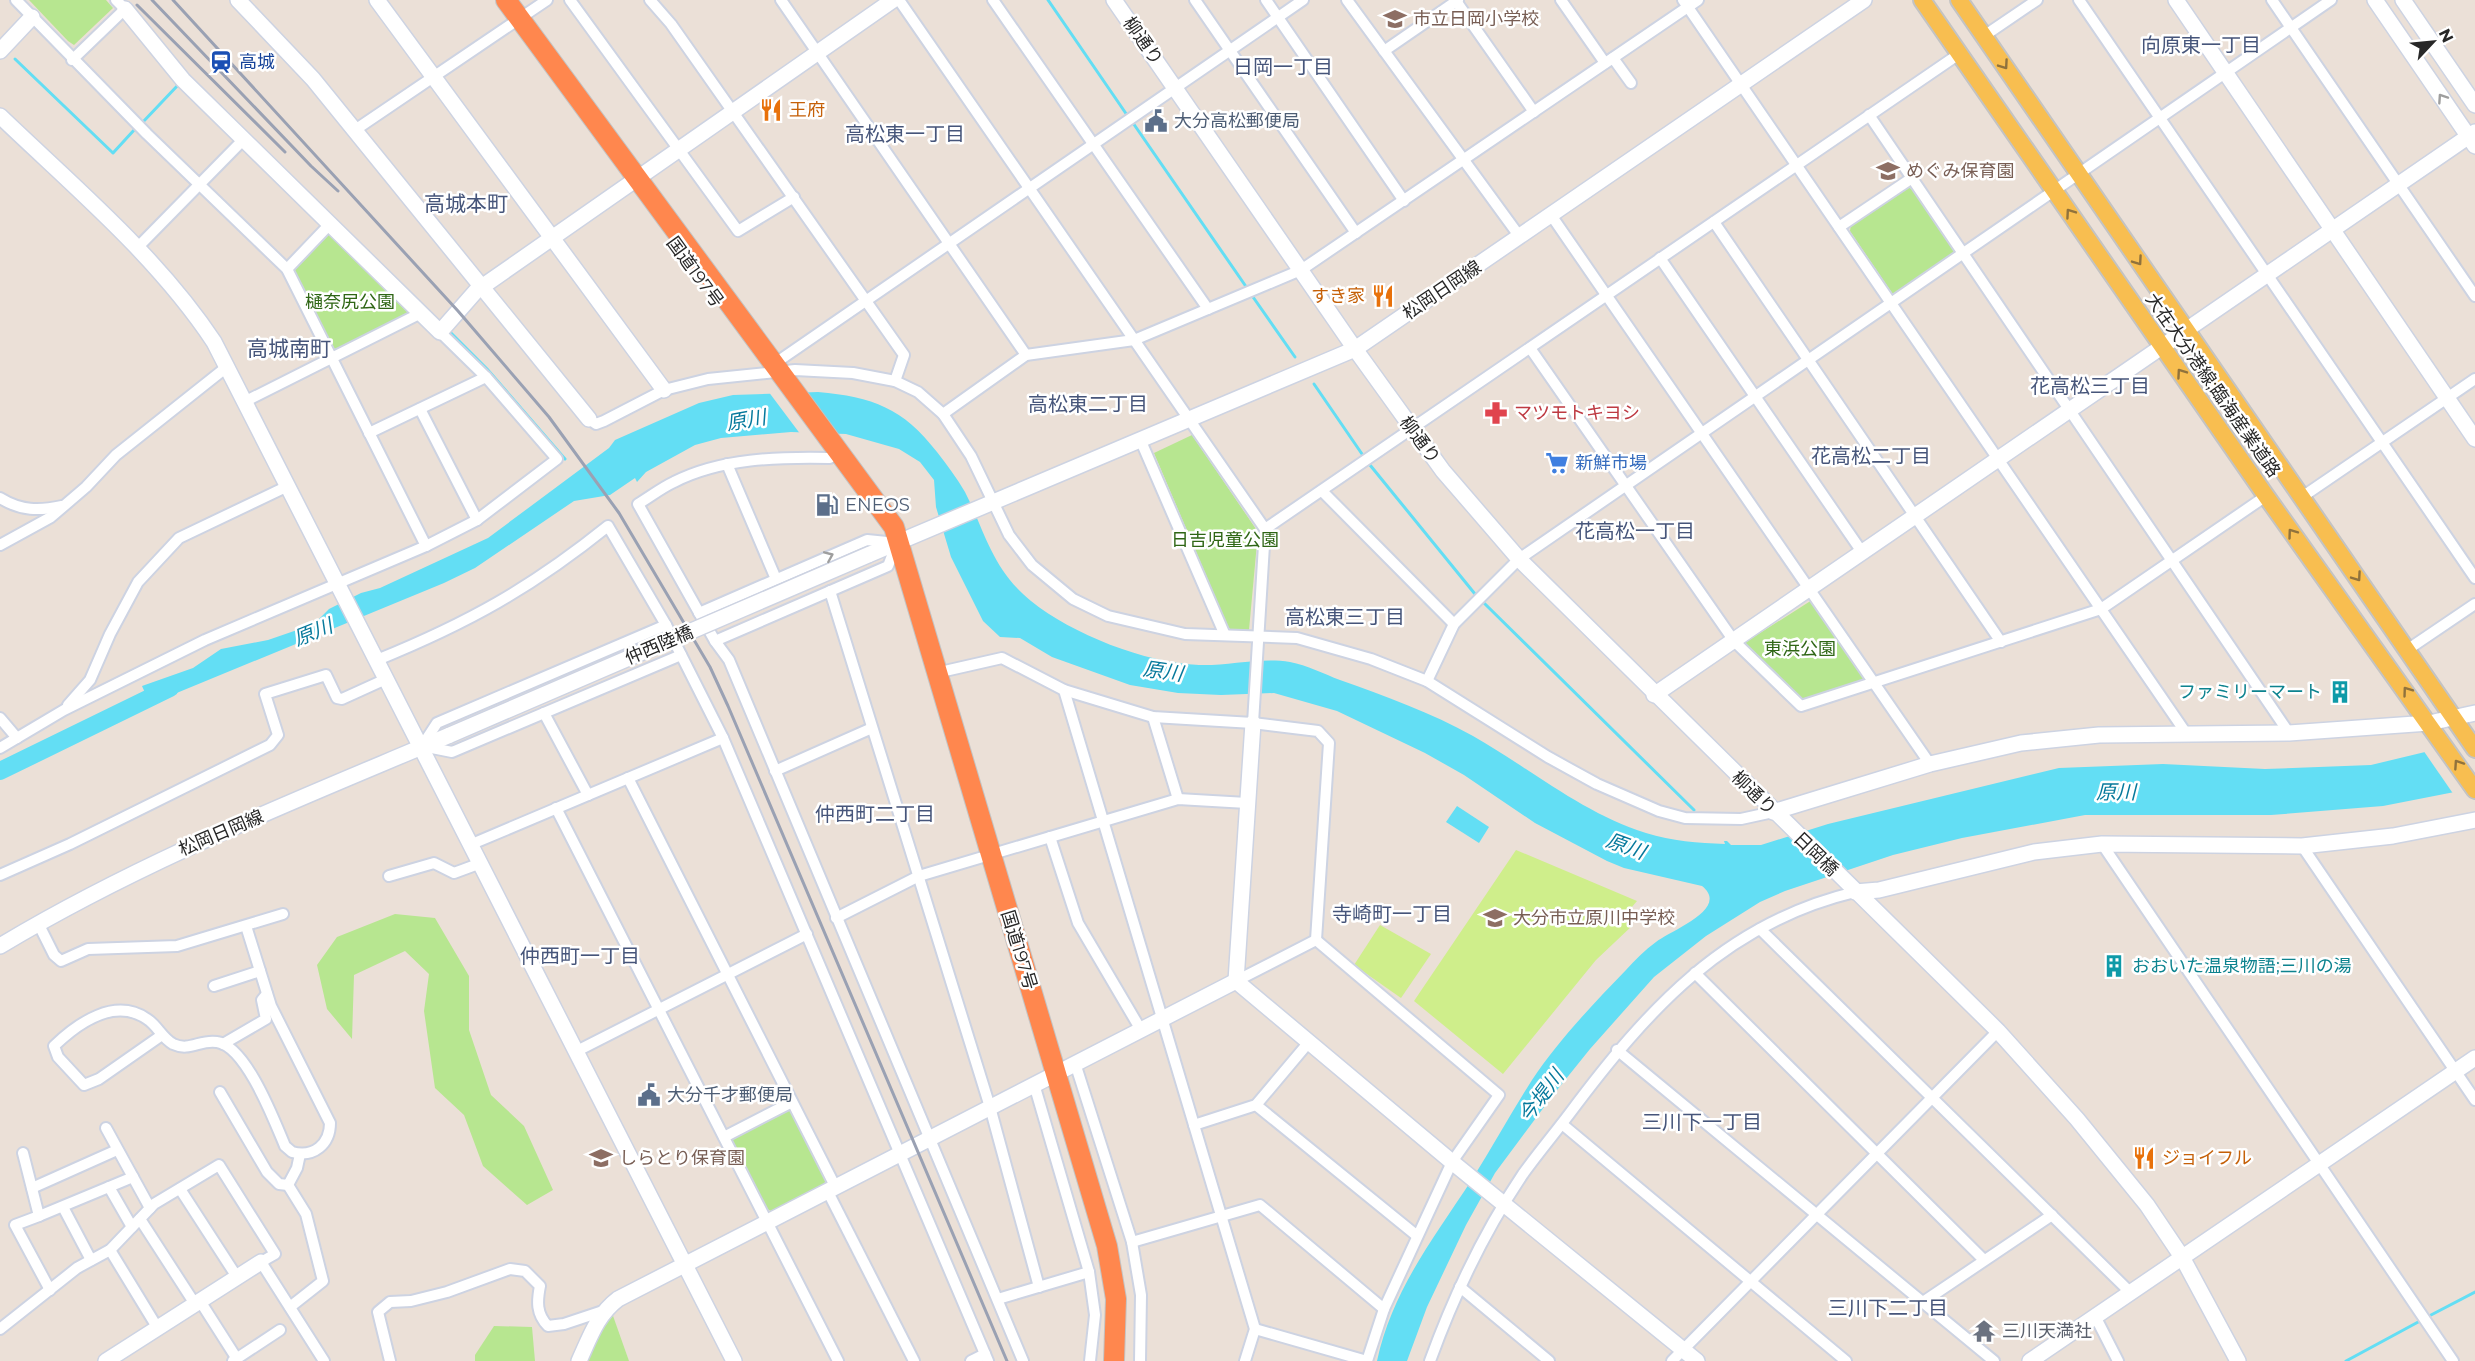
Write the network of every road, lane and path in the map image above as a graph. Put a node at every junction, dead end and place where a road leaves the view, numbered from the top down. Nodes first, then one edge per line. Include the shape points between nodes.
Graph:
1 (16, 0) edge
2 (238, 0) edge
3 (377, 0) edge
4 (493, 0) edge
5 (506, 0) edge
6 (547, 0) edge
7 (570, 0) edge
8 (650, 0) edge
9 (781, 0) edge
10 (893, 0) edge
11 (899, 0) edge
12 (993, 0) edge
13 (1114, 0) edge
14 (1195, 0) edge
15 (1266, 0) edge
16 (1303, 0) edge
17 (1347, 0) edge
18 (1562, 0) edge
19 (1698, 0) edge
20 (1864, 0) edge
21 (1922, 0) edge
22 (1959, 0) edge
23 (2037, 0) edge
24 (2079, 0) edge
25 (2176, 0) edge
26 (2272, 0) edge
27 (2331, 0) edge
28 (2375, 0) edge
29 (2403, 0) edge
30 (1457, 1) edge
31 (1685, 3) edge
32 (121, 5) edge
33 (32, 17) junction
34 (1278, 17) junction
35 (515, 21) junction
36 (2291, 28) junction
37 (1984, 36) junction
38 (0, 51) edge
39 (1230, 51) junction
40 (1384, 51) junction
41 (817, 52) junction
42 (1959, 54) junction
43 (72, 60) junction
44 (1609, 61) junction
45 (2225, 73) junction
46 (434, 77) junction
47 (1631, 83) dead end
48 (1741, 85) junction
49 (1176, 89) junction
50 (2475, 105) edge
51 (733, 110) junction
52 (1534, 112) junction
53 (1869, 115) junction
54 (0, 116) edge
55 (2159, 118) junction
56 (355, 130) junction
57 (2473, 138) edge
58 (243, 140) junction
59 (1094, 144) junction
60 (676, 149) junction
61 (1463, 160) junction
62 (1796, 165) junction
63 (2079, 174) junction
64 (1912, 178) junction
65 (633, 180) junction
66 (199, 184) junction
67 (2397, 185) junction
68 (1029, 188) junction
69 (2054, 190) junction
70 (794, 196) junction
71 (1404, 201) junction
72 (1551, 215) junction
73 (1714, 222) junction
74 (330, 224) junction
75 (1839, 227) junction
76 (2332, 230) junction
77 (1356, 233) junction
78 (552, 237) junction
79 (1520, 237) junction
80 (949, 243) junction
81 (137, 248) junction
82 (1963, 253) junction
83 (1660, 258) junction
84 (287, 268) junction
85 (1301, 270) junction
86 (2267, 275) junction
87 (482, 286) junction
88 (1606, 295) junction
89 (2475, 296) edge
90 (866, 300) junction
91 (1891, 303) junction
92 (1208, 309) junction
93 (422, 314) junction
94 (2186, 330) junction
95 (440, 332) junction
96 (1134, 340) junction
97 (2162, 346) junction
98 (1530, 348) junction
99 (1355, 349) junction
100 (1026, 355) junction
101 (332, 358) junction
102 (1808, 360) junction
103 (228, 366) junction
104 (777, 374) junction
105 (486, 377) junction
106 (2475, 379) edge
107 (895, 381) junction
108 (664, 390) junction
109 (1755, 396) junction
110 (2447, 398) junction
111 (246, 401) junction
112 (420, 409) junction
113 (2070, 410) junction
114 (943, 414) junction
115 (589, 418) joint
116 (1189, 419) junction
117 (1412, 429) junction
118 (369, 433) junction
119 (1701, 433) junction
120 (1140, 439) junction
121 (2475, 439) edge
122 (2382, 442) junction
123 (826, 447) junction
124 (1998, 459) junction
125 (727, 464) junction
126 (1626, 485) junction
127 (288, 486) junction
128 (1322, 490) junction
129 (2266, 496) junction
130 (2302, 497) junction
131 (0, 498) edge
132 (987, 505) junction
133 (66, 506) junction
134 (1916, 516) junction
135 (477, 520) junction
136 (1265, 529) junction
137 (897, 543) junction
138 (0, 545) edge
139 (426, 546) junction
140 (1863, 552) junction
141 (1519, 559) junction
142 (2172, 560) junction
143 (2475, 578) edge
144 (776, 579) junction
145 (339, 585) junction
146 (1809, 589) junction
147 (830, 591) junction
148 (2475, 604) edge
149 (2101, 609) junction
150 (699, 613) junction
151 (1454, 624) junction
152 (666, 626) junction
153 (1224, 633) junction
154 (1258, 636) junction
155 (715, 640) junction
156 (1734, 641) junction
157 (2001, 642) junction
158 (2407, 650) junction
159 (374, 655) junction
160 (681, 655) junction
161 (936, 673) junction
162 (386, 679) junction
163 (1427, 681) junction
164 (1874, 683) junction
165 (1064, 690) junction
166 (1654, 695) junction
167 (64, 710) junction
168 (544, 713) junction
169 (2475, 713) edge
170 (1253, 716) junction
171 (1153, 717) junction
172 (0, 718) edge
173 (2454, 719) junction
174 (2429, 723) junction
175 (872, 728) junction
176 (2289, 733) junction
177 (450, 735) joint
178 (2188, 736) junction
179 (17, 738) junction
180 (723, 738) junction
181 (2470, 742) edge
182 (422, 746) junction
183 (0, 747) edge
184 (1930, 764) junction
185 (775, 771) junction
186 (628, 778) junction
187 (2475, 790) edge
188 (588, 795) junction
189 (1178, 799) junction
190 (1247, 803) junction
191 (556, 808) junction
192 (1773, 812) junction
193 (2475, 820) edge
194 (1103, 821) junction
195 (1789, 828) joint
196 (1050, 837) junction
197 (472, 844) junction
198 (2102, 844) junction
199 (2302, 846) junction
200 (991, 855) junction
201 (482, 863) junction
202 (0, 875) edge
203 (389, 876) dead end
204 (918, 876) junction
205 (1855, 892) junction
206 (283, 914) dead end
207 (836, 918) junction
208 (38, 923) junction
209 (246, 926) junction
210 (1760, 929) junction
211 (807, 934) junction
212 (1316, 940) junction
213 (0, 946) edge
214 (260, 971) junction
215 (1695, 973) junction
216 (728, 974) junction
217 (1236, 981) junction
218 (214, 986) dead end
219 (267, 993) junction
220 (659, 1009) junction
221 (1162, 1018) junction
222 (1141, 1030) junction
223 (1998, 1031) junction
224 (162, 1035) junction
225 (1309, 1042) junction
226 (223, 1044) junction
227 (1617, 1050) junction
228 (577, 1051) junction
229 (2475, 1058) edge
230 (1075, 1064) junction
231 (2455, 1071) junction
232 (1056, 1073) junction
233 (1034, 1084) junction
234 (220, 1092) dead end
235 (1932, 1098) junction
236 (2475, 1100) edge
237 (792, 1102) junction
238 (1256, 1105) junction
239 (990, 1107) junction
240 (1562, 1124) junction
241 (1194, 1125) junction
242 (106, 1128) dead end
243 (724, 1137) junction
244 (930, 1137) junction
245 (117, 1150) junction
246 (23, 1153) dead end
247 (900, 1153) junction
248 (300, 1154) junction
249 (1877, 1154) junction
250 (1452, 1162) junction
251 (2319, 1164) junction
252 (133, 1177) junction
253 (288, 1185) junction
254 (109, 1187) junction
255 (32, 1188) junction
256 (831, 1188) junction
257 (180, 1189) junction
258 (1499, 1199) junction
259 (63, 1207) junction
260 (150, 1208) junction
261 (1818, 1214) junction
262 (2052, 1215) junction
263 (39, 1216) junction
264 (1221, 1216) junction
265 (140, 1218) junction
266 (767, 1221) junction
267 (132, 1227) junction
268 (1416, 1235) junction
269 (1132, 1242) junction
270 (110, 1250) junction
271 (2182, 1257) junction
272 (91, 1260) junction
273 (1984, 1260) junction
274 (261, 1262) junction
275 (684, 1263) junction
276 (1089, 1272) junction
277 (237, 1277) junction
278 (1750, 1281) junction
279 (1039, 1287) junction
280 (1460, 1287) junction
281 (50, 1290) junction
282 (2130, 1292) junction
283 (998, 1299) junction
284 (197, 1302) junction
285 (1923, 1302) junction
286 (290, 1307) junction
287 (1384, 1309) junction
288 (603, 1311) junction
289 (2095, 1316) junction
290 (157, 1327) junction
291 (0, 1329) edge
292 (1255, 1329) junction
293 (280, 1330) dead end
294 (1683, 1349) junction
295 (987, 1357) edge
296 (235, 1360) edge
297 (106, 1361) edge
298 (324, 1361) edge
299 (390, 1361) edge
300 (579, 1361) edge
301 (734, 1361) edge
302 (838, 1361) edge
303 (914, 1361) edge
304 (971, 1361) edge
305 (1023, 1361) edge
306 (1090, 1361) edge
307 (1114, 1361) edge
308 (1140, 1361) edge
309 (1245, 1361) edge
310 (1367, 1361) edge
311 (1430, 1361) edge
312 (1549, 1361) edge
313 (1672, 1361) edge
314 (1697, 1361) edge
315 (1846, 1361) edge
316 (1994, 1361) edge
317 (2030, 1361) edge
318 (2118, 1361) edge
319 (2238, 1361) edge
320 (2453, 1361) edge

1 - 33 street
2 - 56 street
3 - 46 street
4 - 35 highway, 国道197号
5 - 35 highway, 国道197号
6 - 35 street
7 - 60 street
8 - 51 street
9 - 41 street
10 - 41 street
11 - 68 street
12 - 59 street
13 - 49 street, 柳通り
14 - 39 street
15 - 34 street
16 - 34 street
17 - 40 street
18 - 44 street
19 - 31 street
20 - 48 street, 松岡日岡線
21 - 42 main road, 大在大分港線;臨海産業道路
22 - 37 main road, 大在大分港線;臨海産業道路
23 - 37 street
24 - 55 street
25 - 45 street
26 - 36 street
27 - 36 street
57 -> 28 street
29 - 50 street
30 - 40 street
30 - 52 street
31 - 44 street
31 - 48 street
32 - 43 street
32 - 58 street via 183,80
33 - 38 street
33 - 43 street
34 - 39 street
34 - 71 street
35 - 46 street
35 - 65 highway, 国道197号
36 - 45 street
36 - 67 street
37 -> 63 main road, 大在大分港線;臨海産業道路
39 - 49 street
39 - 77 street
40 - 61 street
41 - 51 street
41 - 80 street
42 - 53 street
42 - 69 main road, 大在大分港線;臨海産業道路
43 - 66 street
44 - 47 street
44 - 52 street
45 - 55 street
45 - 76 street
46 - 56 street
46 - 78 street
48 - 62 street
48 - 72 street, 松岡日岡線
49 - 59 street
49 - 85 street, 柳通り
51 - 60 street
51 - 70 street
52 - 61 street
53 - 62 street
53 - 64 street
54 - 81 street
55 - 63 street
55 - 86 street
56 - 87 street
57 - 67 street
58 - 66 street
58 - 74 street
59 - 68 street
59 - 92 street
60 - 65 street
60 - 70 street via 738,231
61 - 71 street
61 - 79 street
62 - 73 street
62 - 75 street
63 - 69 street
63 -> 94 main road, 大在大分港線;臨海産業道路
64 - 75 street
64 - 82 street
65 - 78 street
65 - 104 highway, 国道197号
66 - 81 street
66 - 84 street
67 - 76 street
67 - 89 street
68 - 80 street
68 - 96 street
69 - 82 street
97 -> 69 main road, 大在大分港線;臨海産業道路
70 - 90 street
71 - 77 street
72 - 79 street, 松岡日岡線
72 - 88 street
73 - 83 street
73 - 102 street
74 - 84 street
74 - 93 street
75 - 91 street
76 - 86 street
76 - 110 street
77 - 85 street
78 - 87 street
78 - 108 street
79 - 99 street, 松岡日岡線
80 - 90 street
80 - 100 street
81 - 103 street via 190,306
82 - 91 street
82 - 113 street
83 - 88 street
83 - 109 street
84 - 101 street
85 - 92 street
85 - 99 street, 柳通り
86 - 94 street
86 - 122 street
87 - 95 street
87 - 115 street
88 - 98 street
88 - 119 street
90 - 104 street
90 - 107 street via 904,355
91 - 102 street
91 - 124 street
92 - 96 street
93 - 95 street
93 - 101 street
94 - 97 street
94 - 130 main road, 大在大分港線;臨海産業道路
95 - 105 street
96 - 100 street
96 - 116 street
97 - 113 street
129 -> 97 main road, 大在大分港線;臨海産業道路
98 - 117 street
98 - 126 street
99 - 116 street, 松岡日岡線
99 - 117 street, 柳通り
100 - 114 street
101 - 111 street
101 - 118 street
102 - 109 street
102 - 134 street
103 - 111 street
103 - 133 street via 116,455
104 - 107 street via 852,372
104 - 108 street via 708,379
104 - 123 highway, 国道197号
105 - 112 street
105 - 135 street via 556,459
106 - 110 street
107 - 114 street via 918,392
108 - 115 street via 597,424
109 - 119 street
109 - 140 street
110 - 121 street
110 - 122 street
111 - 127 street
112 - 118 street
112 - 135 street
113 - 124 street
113 - 142 street
114 - 132 street via 971,456
116 - 120 street, 松岡日岡線
116 - 136 street
117 - 128 street
117 - 141 street, 柳通り
118 - 139 street
119 - 126 street
119 - 146 street
120 - 132 street, 松岡日岡線
120 - 153 street
122 - 130 street
122 - 143 street
123 - 125 street
123 - 137 highway, 国道197号 via 894,527
124 - 134 street
124 - 149 street
125 - 144 street
125 - 150 street via 674,482 638,504
126 - 141 street
126 - 156 street
127 - 145 street
127 - 167 street via 178,538 138,582 90,680
128 - 136 street
128 - 151 street
129 - 142 street
174 -> 129 main road, 大在大分港線;臨海産業道路
130 -> 158 main road, 大在大分港線;臨海産業道路
131 - 133 street via 37,510
132 - 137 street, 松岡日岡線
132 - 153 street via 1032,565 1073,599 1108,616 1141,625 1185,634
133 - 138 street
134 - 140 street
134 - 157 street
135 - 139 street
136 - 154 street
144 -> 137 street via 867,540
137 - 147 street via 888,566
137 - 161 highway, 国道197号
137 - 177 street, 仲西陸橋, bridge
139 - 145 street
140 - 146 street
141 - 151 street
141 - 166 street, 柳通り
142 - 149 street
142 - 176 street
144 - 150 street
145 - 159 street
145 - 167 street via 205,640
146 - 156 street
146 - 164 street
147 - 155 street
147 - 175 street
148 - 158 street
149 - 157 street
149 - 178 street
150 - 155 street
151 - 163 street
152 - 159 street via 608,526 560,566 492,608 442,634
152 - 160 street
152 - 182 street via 437,723
153 - 154 street
154 - 163 street via 1297,638 1371,659
154 - 170 street
155 - 185 street via 729,660
156 - 164 street via 1801,706
156 - 166 street
157 - 164 street
158 - 173 main road, 大在大分港線;臨海産業道路
159 - 162 street
160 - 168 street
160 - 180 street
161 - 165 street via 1002,658
161 - 200 highway, 国道197号
162 - 182 street
162 - 202 street via 342,699 337,698 326,675 265,694 279,735 270,745
163 - 192 street via 1548,757 1659,811 1685,818 1741,819
164 - 184 street
165 - 171 street
165 - 194 street
166 - 192 street, 柳通り
167 - 179 street
168 - 182 street via 453,752
168 - 188 street
169 - 173 street
170 - 171 street
170 - 190 street
170 - 212 street via 1318,731 1329,743
171 - 189 street
172 - 179 street
173 - 174 street
173 - 181 main road, 大在大分港線;臨海産業道路
174 - 176 street
187 -> 174 main road, 大在大分港線;臨海産業道路
175 - 185 street
175 - 204 street
176 - 178 street
177 - 182 street, 松岡日岡線
178 - 184 street via 2061,738
179 - 183 street
180 - 186 street
180 - 211 street
182 - 197 street
182 - 208 street, 松岡日岡線 via 166,856
184 - 192 street
185 - 207 street
186 - 188 street
186 - 216 street
188 - 191 street
189 - 190 street
189 - 194 street
190 - 217 street
191 - 197 street
191 - 220 street
192 - 195 street, 柳通り
193 - 199 street via 2393,836
194 - 196 street
194 - 221 street
195 - 205 street, 日岡橋
196 - 200 street
196 - 222 street via 1074,915
197 - 201 street
198 - 199 street
198 - 205 street via 2034,852 1879,890
198 - 251 street
199 - 231 street
200 - 204 street
200 - 232 highway, 国道197号
201 - 203 street via 454,873 434,864
201 - 228 street
204 - 207 street
204 - 239 street
205 - 210 street via 1809,906
205 - 223 street, 日岡橋
206 - 209 street
207 - 244 street
208 - 209 street via 61,961 88,949 177,946
208 - 213 street, 松岡日岡線
209 - 214 street
210 - 215 street
210 - 235 street
211 - 216 street
211 - 247 street
212 - 217 street
212 - 250 street via 1499,1095
214 - 218 street
214 - 219 street
215 - 227 street via 1651,1012
215 - 249 street
216 - 220 street
216 - 237 street
217 - 221 street
217 - 225 street
219 - 226 street via 262,1000 266,1019
219 - 248 street via 330,1123 329,1136 321,1148
220 - 228 street
220 - 243 street
221 - 222 street
221 - 241 street
222 - 230 street
223 - 235 street
223 - 271 street, 日岡橋 via 2120,1169
224 - 224 street via 99,1079 84,1085 54,1046 99,1014 113,1010 129,1010 148,1019
224 - 226 street via 186,1048 216,1041
225 - 238 street
225 - 250 street
226 - 248 street via 238,1056 258,1088 285,1146
227 - 240 street
227 - 261 street
228 - 275 street
229 - 231 street
230 - 232 street
230 - 269 street
231 - 236 street
231 - 251 street
232 - 233 street
232 - 307 highway, 国道197号 via 1111,1262 1116,1318
233 - 239 street
233 - 276 street
234 - 253 street via 267,1172 279,1184
235 - 249 street
235 - 262 street
237 - 243 street
237 - 256 street
238 - 241 street
238 - 268 street
239 - 244 street
239 - 279 street
240 - 258 street
240 - 278 street
241 - 264 street
242 - 245 street
243 - 266 street
244 - 247 street
244 - 283 street
245 - 252 street
245 - 255 street
246 - 255 street
247 - 256 street
247 - 295 street
248 - 253 street
249 - 261 street
249 - 273 street
250 - 258 street
250 - 268 street
251 - 271 street
251 - 320 street
252 - 254 street
252 - 260 street
253 - 286 street via 306,1214 323,1281
254 - 259 street
254 - 267 street
255 - 263 street
256 - 266 street
256 - 303 street
257 - 260 street
257 - 274 street via 219,1165 275,1254
257 - 277 street
258 - 280 street
258 - 294 street
259 - 263 street
259 - 272 street
260 - 265 street
261 - 278 street
261 - 285 street
262 - 273 street
262 - 282 street
263 - 281 street via 15,1225
264 - 269 street
264 - 287 street via 1260,1205
264 - 292 street
265 - 267 street
265 - 284 street
266 - 275 street
266 - 302 street
267 - 270 street
268 - 287 street
269 - 308 street via 1141,1295
270 - 272 street
270 - 290 street
271 - 282 street
271 - 319 street, 日岡橋
272 - 281 street
273 - 285 street
274 - 277 street
274 - 286 street
275 - 288 street
275 - 301 street
276 - 279 street
276 - 306 street via 1095,1315
277 - 284 street
278 - 294 street
278 - 315 street
279 - 283 street
280 - 311 street
280 - 312 street
281 - 291 street
282 - 289 street
283 - 305 street
284 - 290 street
284 - 296 street
285 - 316 street
286 - 298 street
287 - 310 street
288 - 299 street via 548,1326 540,1318 540,1286 525,1271 510,1269 447,1292 390,1302 378,1312
288 - 300 street
289 - 317 street
289 - 318 street
290 - 297 street
292 - 309 street
292 - 310 street
293 - 296 street
294 - 313 street
294 - 314 street
295 - 304 street

